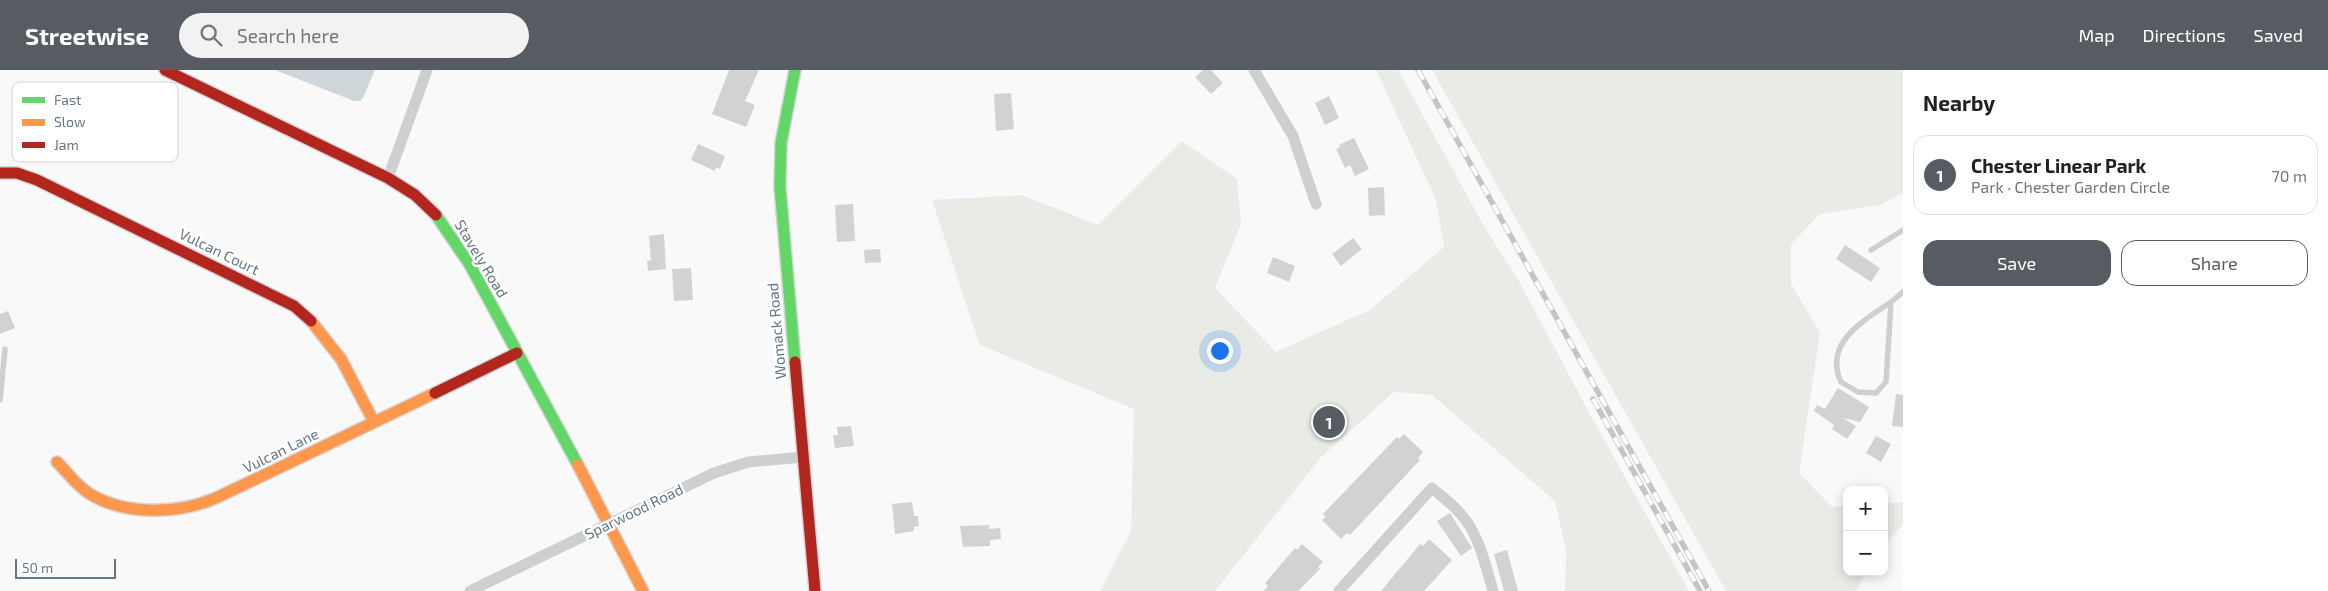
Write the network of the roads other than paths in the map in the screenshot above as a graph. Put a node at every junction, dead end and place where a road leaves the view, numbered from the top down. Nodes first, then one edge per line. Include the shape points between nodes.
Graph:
1 (165, 70) edge
2 (426, 70) edge
3 (795, 70) edge
4 (1254, 70) edge
5 (0, 173) edge
6 (388, 178) junction
7 (1316, 204) dead end
8 (1903, 230) edge
9 (1871, 250) dead end
10 (1903, 292) edge
11 (1891, 302) junction
12 (5, 349) dead end
13 (517, 353) junction
14 (0, 400) edge
15 (374, 422) junction
16 (804, 457) junction
17 (57, 462) dead end
18 (611, 524) junction
19 (470, 591) edge
20 (643, 591) edge
21 (815, 591) edge
22 (1340, 591) edge
23 (1493, 591) edge

1 - 6 street, Stavely Road
2 - 6 street
3 - 16 street, Womack Road via 781,143 780,187
4 - 7 street via 1293,136
5 - 15 street, Vulcan Court via 37,180 294,306 334,346
6 - 13 street, Stavely Road via 412,193 437,216 461,251
8 - 9 lane
10 - 11 lane
11 - 11 lane via 1886,382 1876,393 1858,392 1841,382 1835,364 1836,354 1852,332
12 - 14 lane
13 - 15 street, Vulcan Lane
13 - 18 street, Stavely Road
15 - 17 street, Vulcan Lane via 215,499 175,508 134,508 106,500 78,486
16 - 18 street, Sparwood Road via 732,466
16 - 21 street, Womack Road
18 - 19 street, Sparwood Road
18 - 20 street, Stavely Road
22 - 23 street via 1432,488 1459,512 1473,533 1483,554

